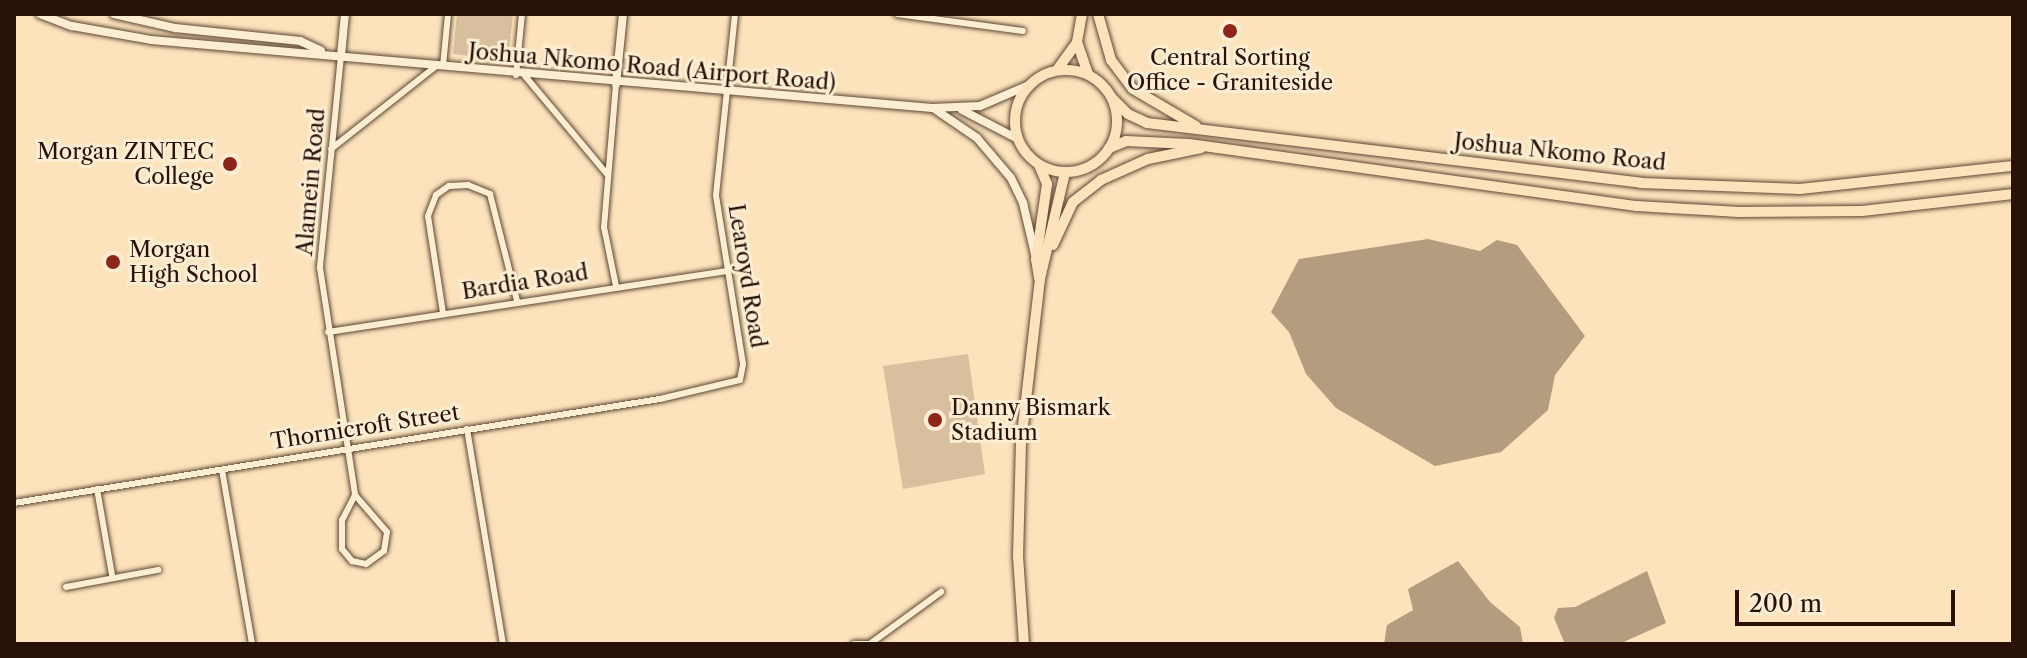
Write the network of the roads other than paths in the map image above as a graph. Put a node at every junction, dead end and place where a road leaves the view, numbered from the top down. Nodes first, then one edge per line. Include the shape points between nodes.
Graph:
1 (40, 14) edge
2 (114, 14) edge
3 (345, 14) edge
4 (448, 14) edge
5 (522, 14) edge
6 (623, 14) edge
7 (735, 14) edge
8 (897, 14) edge
9 (1082, 14) edge
10 (1098, 14) edge
11 (1023, 31) dead end
12 (1077, 42) junction
13 (341, 56) junction
14 (440, 66) junction
15 (1057, 70) junction
16 (1088, 74) junction
17 (520, 75) junction
18 (616, 84) junction
19 (1029, 85) junction
20 (726, 93) junction
21 (1112, 98) junction
22 (932, 108) junction
23 (961, 110) junction
24 (1204, 130) junction
25 (1018, 139) junction
26 (1210, 147) junction
27 (1109, 148) junction
28 (331, 149) junction
29 (1039, 165) junction
30 (2013, 166) edge
31 (1065, 172) junction
32 (607, 174) junction
33 (2013, 194) edge
34 (1042, 259) junction
35 (727, 271) junction
36 (616, 286) junction
37 (517, 301) junction
38 (443, 313) junction
39 (328, 332) junction
40 (722, 388) joint
41 (467, 429) junction
42 (350, 445) junction
43 (222, 470) junction
44 (97, 489) junction
45 (355, 495) junction
46 (14, 503) edge
47 (158, 570) dead end
48 (112, 575) junction
49 (66, 587) dead end
50 (941, 592) dead end
51 (252, 644) edge
52 (503, 644) edge
53 (854, 644) edge
54 (871, 644) edge
55 (1024, 644) edge

1 - 13 street via 72,26 151,40
2 - 13 street via 175,28 300,41
3 - 13 street, Alamein Road
4 - 14 street
5 - 17 street
6 - 18 street
7 - 20 street, Learoyd Road
8 - 11 street
9 - 12 main road
10 - 24 main road via 1111,60 1133,89
12 - 15 main road
12 - 16 main road
13 - 14 street, Joshua Nkomo Road (Airport Road)
13 - 28 street, Alamein Road
14 - 17 street, Joshua Nkomo Road (Airport Road)
14 - 28 street
15 - 16 main road
15 - 19 main road
16 - 21 main road
17 - 18 street, Joshua Nkomo Road (Airport Road)
17 - 32 street
18 - 20 street, Joshua Nkomo Road (Airport Road)
18 - 32 street
19 - 23 street via 1002,100
19 - 25 main road via 1016,110
20 - 22 street, Joshua Nkomo Road (Airport Road)
20 - 35 street, Learoyd Road via 716,195
21 - 24 main road, Joshua Nkomo Road via 1147,123
21 - 27 main road via 1117,123
22 - 23 street, Joshua Nkomo Road (Airport Road)
22 - 34 street via 977,138 1011,178
23 - 25 street
24 - 30 main road, Joshua Nkomo Road via 1641,183 1745,189 1907,181
25 - 29 main road
26 - 27 main road, Joshua Nkomo Road via 1151,140
26 - 33 main road, Joshua Nkomo Road via 1637,206 1710,211 1862,211
26 - 34 main road via 1148,159 1081,193
27 - 31 main road via 1090,166
28 - 39 street, Alamein Road via 320,256
29 - 31 main road
29 - 34 main road via 1047,184
31 - 34 main road
32 - 36 street via 604,227
34 - 55 main road via 1021,443 1018,557
35 - 36 street, Bardia Road
35 - 40 street, Learoyd Road via 743,372 740,380
36 - 37 street, Bardia Road
37 - 38 street, Bardia Road
37 - 38 street via 490,194 468,185 449,186 436,195 428,216
38 - 39 street, Bardia Road
39 - 42 street, Alamein Road
40 - 41 street, Thornicroft Street
41 - 42 street, Thornicroft Street
41 - 52 street
42 - 43 street, Thornicroft Street
42 - 45 street, Alamein Road
43 - 44 street, Thornicroft Street
43 - 51 street
44 - 46 street, Thornicroft Street
44 - 48 street
45 - 45 street, Alamein Road via 387,532 384,551 366,564 352,561 342,549 342,520
47 - 48 street
48 - 49 street
50 - 54 street
53 - 54 street

